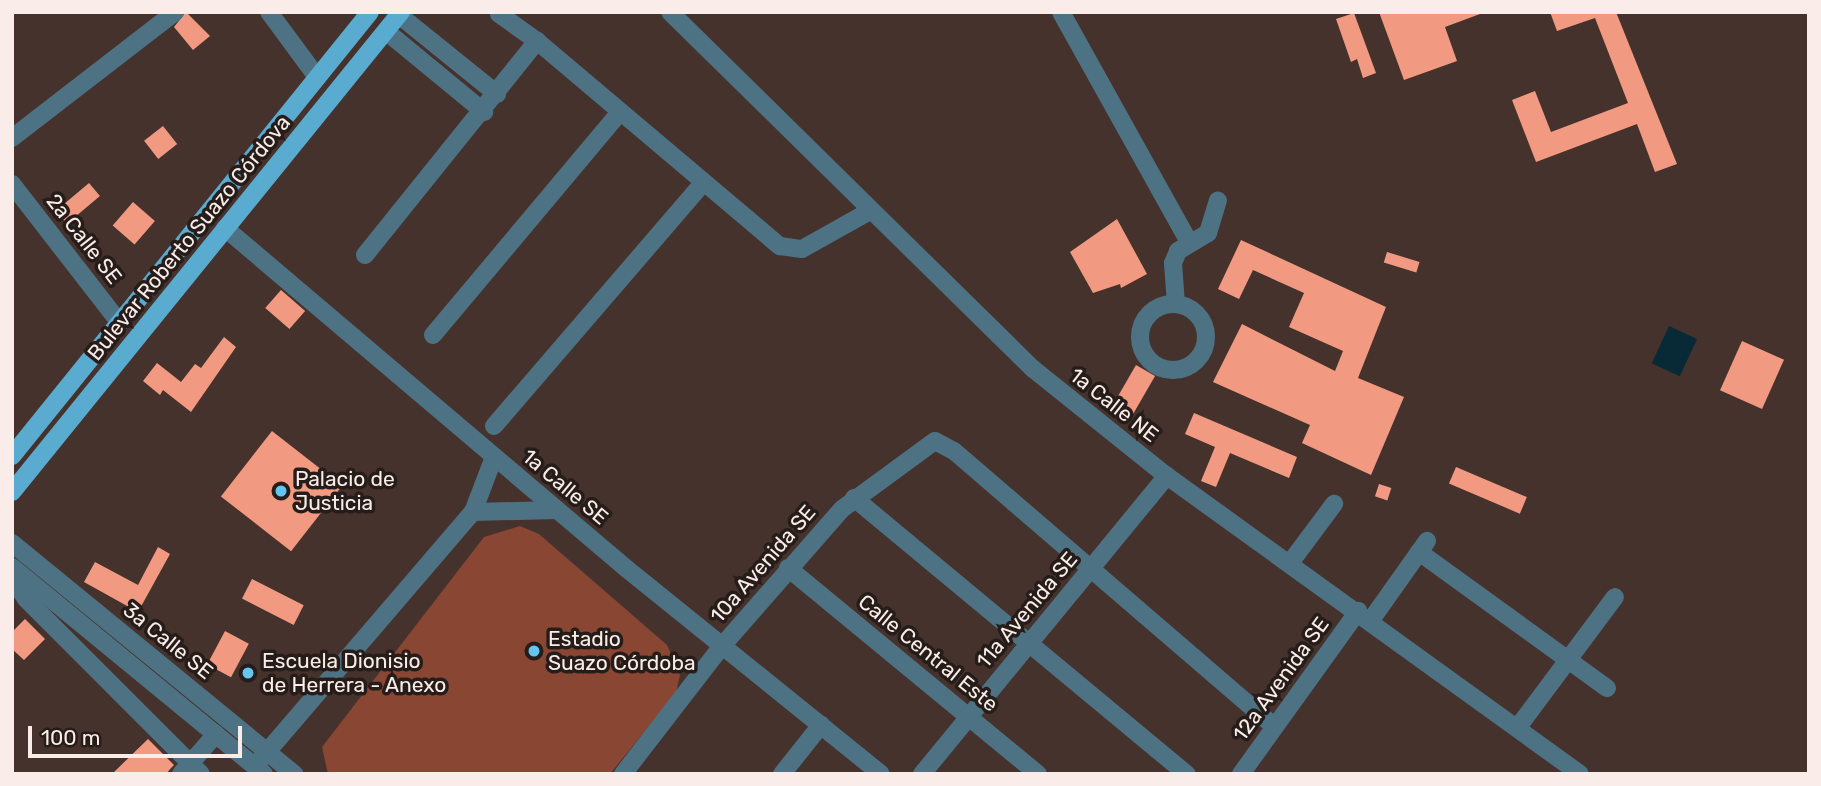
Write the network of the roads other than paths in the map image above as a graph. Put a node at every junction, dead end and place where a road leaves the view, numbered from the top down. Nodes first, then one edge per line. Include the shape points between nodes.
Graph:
1 (175, 12) edge
2 (269, 12) edge
3 (370, 12) edge
4 (670, 12) edge
5 (1061, 12) edge
6 (400, 14) edge
7 (499, 14) dead end
8 (387, 32) junction
9 (537, 41) junction
10 (317, 77) junction
11 (497, 94) junction
12 (620, 111) junction
13 (484, 112) junction
14 (12, 138) edge
15 (12, 184) edge
16 (702, 184) junction
17 (1218, 200) dead end
18 (870, 211) junction
19 (225, 228) junction
20 (1189, 242) junction
21 (365, 255) dead end
22 (1176, 304) dead end
23 (119, 322) junction
24 (433, 335) dead end
25 (494, 426) dead end
26 (12, 456) edge
27 (494, 457) junction
28 (1167, 476) junction
29 (12, 492) edge
30 (854, 498) junction
31 (1334, 504) dead end
32 (557, 510) junction
33 (473, 512) junction
34 (12, 543) edge
35 (1290, 563) junction
36 (12, 567) edge
37 (788, 568) junction
38 (1089, 571) junction
39 (12, 578) edge
40 (1615, 597) dead end
41 (1364, 615) junction
42 (1029, 643) junction
43 (722, 646) junction
44 (1568, 660) junction
45 (1607, 688) dead end
46 (970, 716) junction
47 (821, 725) junction
48 (1274, 726) junction
49 (1518, 727) junction
50 (216, 734) junction
51 (267, 751) junction
52 (191, 770) edge
53 (259, 770) edge
54 (872, 771) edge
55 (294, 774) edge
56 (622, 774) edge
57 (782, 774) edge
58 (922, 774) edge
59 (1038, 774) edge
60 (1187, 774) edge
61 (1241, 774) edge
62 (1580, 774) edge

1 - 14 street
2 - 10 street
3 - 10 main road, Bulevar Roberto Suazo Córdova
4 - 18 street, 1a Calle NE
5 - 20 street
6 - 8 main road, Bulevar Roberto Suazo Córdova
6 - 11 street
7 - 9 street
8 - 13 street
8 - 19 main road, Bulevar Roberto Suazo Córdova
9 - 11 street
9 - 12 street
10 - 23 main road, Bulevar Roberto Suazo Córdova
11 - 13 street
12 - 16 street
12 - 24 street
13 - 21 street
15 - 23 street, 2a Calle SE
16 - 18 street via 780,246 791,249 802,249
16 - 25 street
17 - 20 street via 1208,233
18 - 28 street, 1a Calle NE via 1032,368
19 - 27 street, 1a Calle SE
19 - 29 main road, Bulevar Roberto Suazo Córdova
20 - 22 street via 1173,263
23 - 26 main road, Bulevar Roberto Suazo Córdova
27 - 32 street, 1a Calle SE
27 - 33 street
28 - 35 street, 1a Calle NE
28 - 38 street, 11a Avenida SE
30 - 37 street, 10a Avenida SE
30 - 38 street, 10a Avenida SE via 935,442 954,451
30 - 42 street
31 - 35 street
32 - 33 street
32 - 43 street, 1a Calle SE
33 - 51 street
34 - 51 street, 3a Calle SE
35 - 41 street, 1a Calle NE
36 - 50 street, 3a Calle SE
37 - 43 street, 10a Avenida SE
37 - 46 street, Calle Central Este
38 - 42 street, 11a Avenida SE
38 - 48 street
39 - 52 street via 26,599
40 - 44 street
41 - 44 street, 12a Avenida SE via 1423,547
41 - 48 street, 12a Avenida SE
41 - 49 street, 1a Calle NE
42 - 46 street, 11a Avenida SE
42 - 60 street
43 - 47 street, 1a Calle SE
43 - 56 street, 10a Avenida SE
44 - 45 street
44 - 49 street
46 - 58 street, 11a Avenida SE
46 - 59 street, Calle Central Este
47 - 54 street, 1a Calle SE
47 - 57 street
48 - 61 street, 12a Avenida SE
49 - 62 street, 1a Calle NE
50 - 52 street
50 - 53 street, 3a Calle SE
51 - 53 street
51 - 55 street, 3a Calle SE

